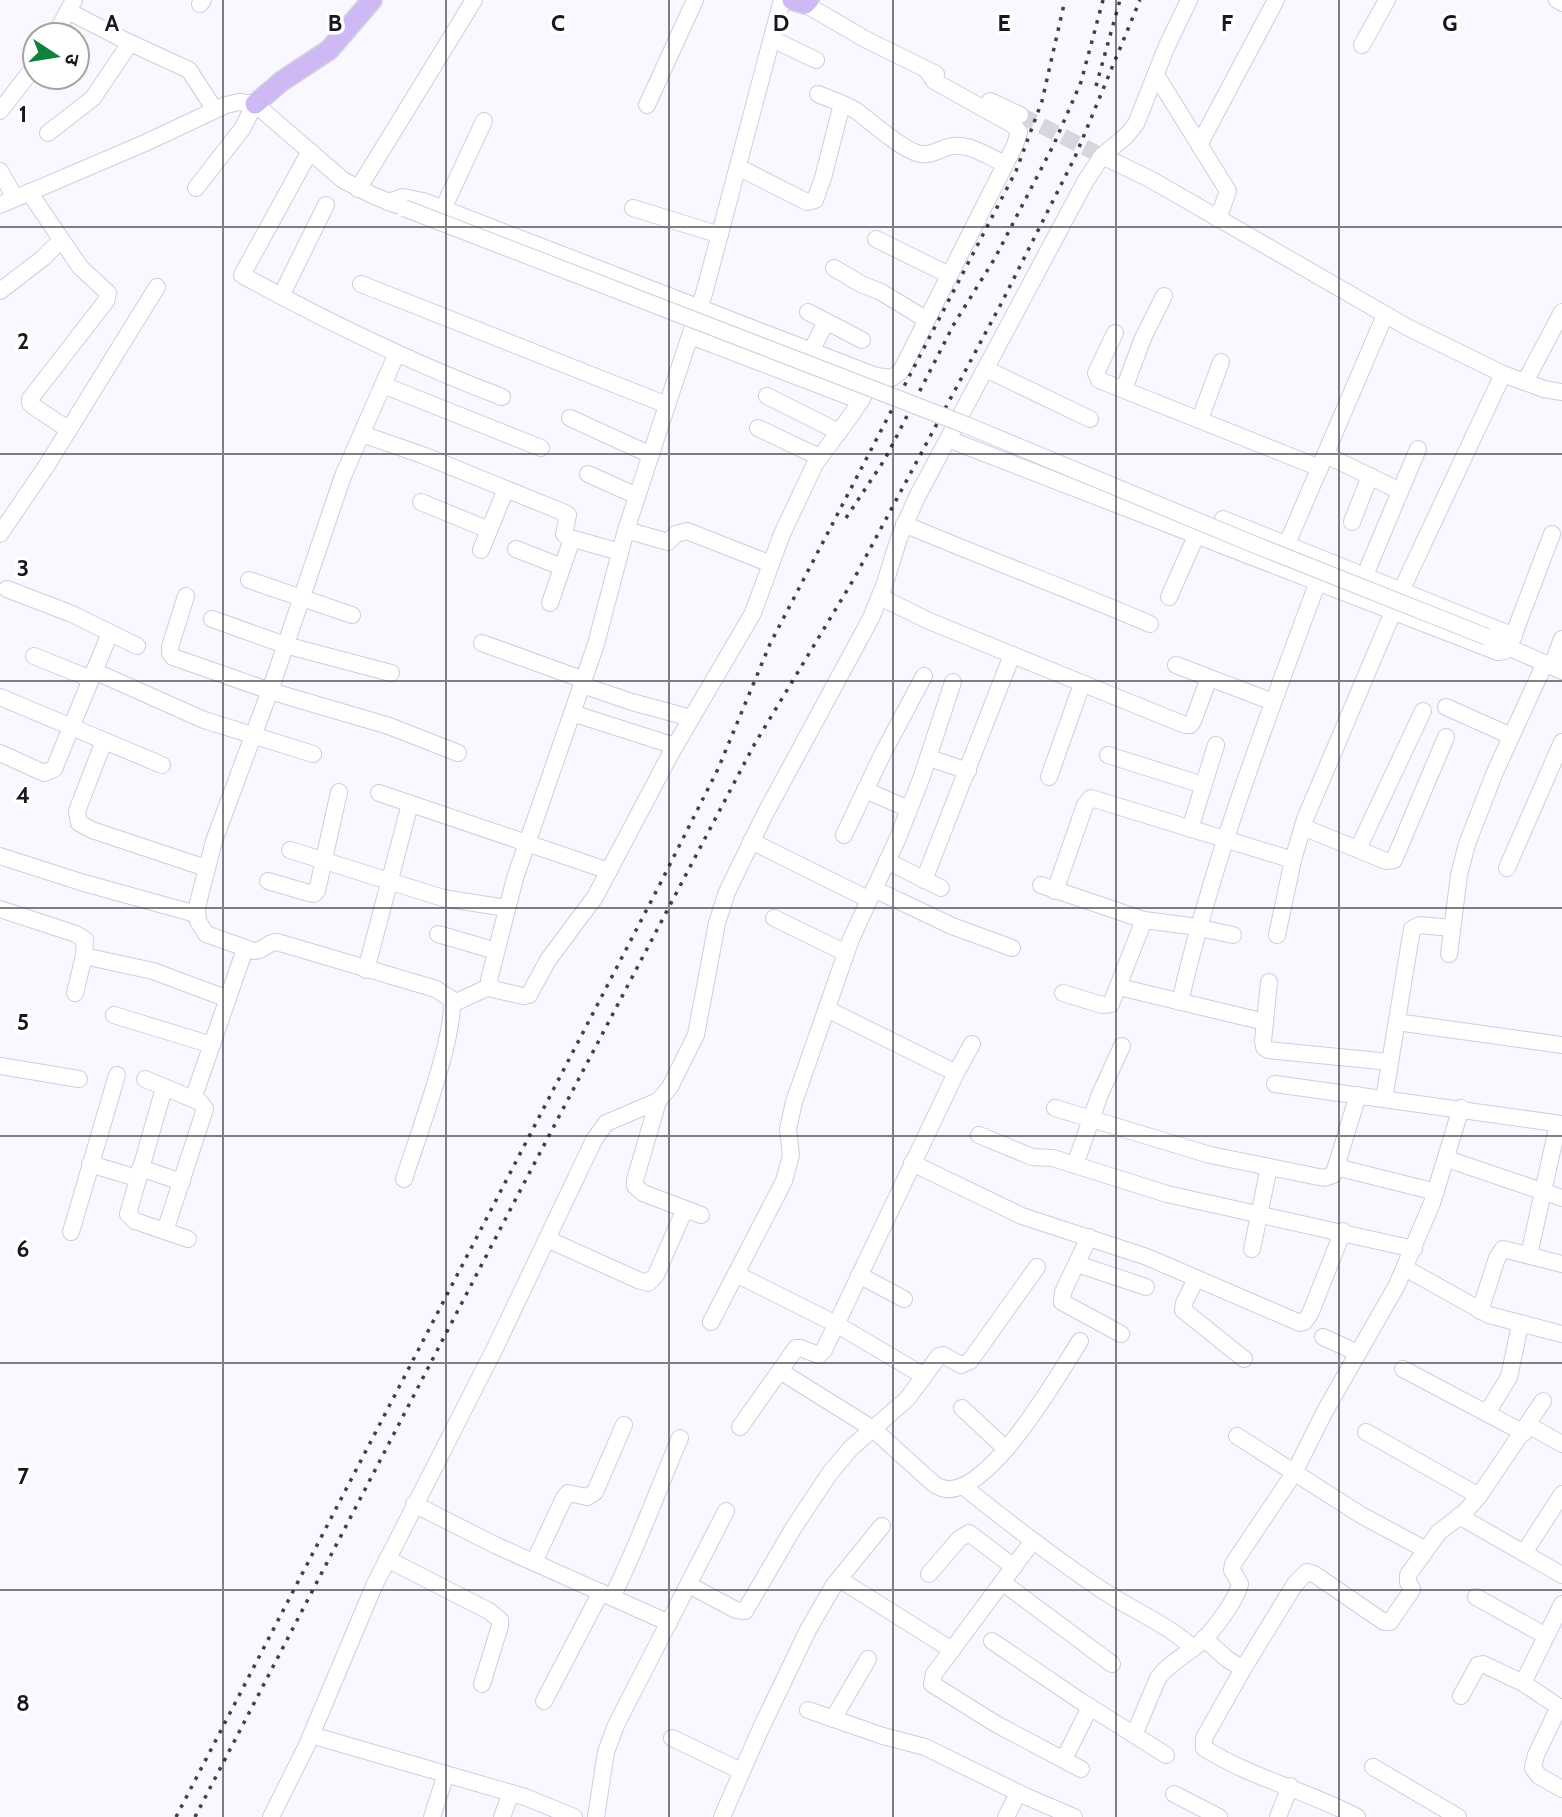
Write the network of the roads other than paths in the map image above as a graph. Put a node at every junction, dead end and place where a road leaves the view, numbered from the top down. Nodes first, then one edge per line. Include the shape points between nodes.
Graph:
1 (372, 0) edge
2 (474, 0) edge
3 (695, 0) edge
4 (782, 0) edge
5 (1189, 0) edge
6 (1276, 0) edge
7 (1387, 0) edge
8 (1557, 0) edge
9 (802, 1) edge
10 (1562, 3) edge
11 (71, 6) edge
12 (772, 39) junction
13 (130, 43) junction
14 (1362, 45) dead end
15 (816, 60) dead end
16 (927, 70) junction
17 (1156, 75) junction
18 (21, 84) edge
19 (818, 94) dead end
20 (256, 104) junction
21 (842, 104) junction
22 (647, 105) dead end
23 (215, 110) junction
24 (0, 111) edge
25 (1020, 115) tunnel mouth
26 (484, 121) dead end
27 (48, 133) dead end
28 (1199, 145) junction
29 (310, 151) junction
30 (1102, 156) junction
31 (1005, 164) junction
32 (738, 167) junction
33 (0, 171) edge
34 (196, 188) dead end
35 (358, 189) junction
36 (14, 198) edge
37 (388, 202) junction
38 (326, 205) dead end
39 (443, 208) junction
40 (633, 208) dead end
41 (1218, 219) junction
42 (720, 235) junction
43 (876, 239) dead end
44 (61, 240) junction
45 (834, 268) dead end
46 (949, 275) junction
47 (361, 284) dead end
48 (157, 287) dead end
49 (0, 291) edge
50 (281, 296) junction
51 (1164, 296) dead end
52 (700, 307) junction
53 (808, 312) dead end
54 (1562, 312) edge
55 (1385, 315) junction
56 (927, 320) junction
57 (826, 322) junction
58 (1115, 333) dead end
59 (691, 336) junction
60 (862, 340) dead end
61 (811, 351) junction
62 (397, 353) junction
63 (1222, 362) dead end
64 (986, 369) junction
65 (1503, 374) junction
66 (876, 376) junction
67 (1525, 382) junction
68 (383, 384) junction
69 (1124, 388) junction
70 (1562, 392) edge
71 (767, 396) dead end
72 (502, 397) dead end
73 (860, 401) junction
74 (667, 405) junction
75 (570, 418) dead end
76 (1090, 419) dead end
77 (1200, 419) junction
78 (758, 428) dead end
79 (69, 430) junction
80 (839, 432) junction
81 (362, 434) junction
82 (948, 439) junction
83 (541, 448) dead end
84 (1418, 449) dead end
85 (651, 455) junction
86 (819, 457) junction
87 (1323, 461) junction
88 (588, 474) dead end
89 (1370, 476) junction
90 (506, 489) junction
91 (1400, 491) junction
92 (637, 496) junction
93 (421, 502) dead end
94 (1223, 519) dead end
95 (1352, 522) dead end
96 (904, 524) junction
97 (489, 530) junction
98 (626, 530) junction
99 (0, 534) edge
100 (1552, 534) dead end
101 (1196, 536) junction
102 (572, 539) junction
103 (1287, 544) junction
104 (516, 549) dead end
105 (481, 550) dead end
106 (620, 552) junction
107 (771, 564) junction
108 (562, 567) junction
109 (1365, 575) junction
110 (249, 580) dead end
111 (1317, 584) junction
112 (8, 589) dead end
113 (1401, 591) junction
114 (186, 596) dead end
115 (880, 597) junction
116 (1169, 597) dead end
117 (302, 598) junction
118 (550, 603) dead end
119 (1393, 612) junction
120 (352, 615) dead end
121 (212, 619) dead end
122 (1150, 624) dead end
123 (110, 633) junction
124 (1562, 639) edge
125 (1511, 642) junction
126 (482, 643) dead end
127 (285, 645) junction
128 (137, 646) dead end
129 (1012, 655) junction
130 (34, 656) dead end
131 (1176, 665) dead end
132 (1553, 667) edge
133 (391, 673) dead end
134 (93, 675) junction
135 (924, 676) dead end
136 (1209, 678) junction
137 (953, 682) dead end
138 (583, 683) junction
139 (1082, 684) junction
140 (270, 691) junction
141 (0, 697) edge
142 (1273, 702) junction
143 (1446, 707) dead end
144 (1423, 711) dead end
145 (572, 713) junction
146 (691, 718) junction
147 (71, 727) junction
148 (1511, 736) junction
149 (253, 737) junction
150 (1446, 737) dead end
151 (104, 741) junction
152 (1562, 742) edge
153 (1216, 745) dead end
154 (675, 746) junction
155 (0, 753) edge
156 (458, 753) dead end
157 (313, 754) dead end
158 (1108, 755) dead end
159 (929, 758) junction
160 (162, 765) dead end
161 (968, 771) junction
162 (1049, 777) dead end
163 (1203, 785) junction
164 (866, 790) junction
165 (339, 792) dead end
166 (379, 793) dead end
167 (410, 804) junction
168 (909, 809) junction
169 (1303, 827) junction
170 (1190, 829) junction
171 (844, 835) dead end
172 (1224, 838) junction
173 (751, 841) junction
174 (526, 843) junction
175 (1358, 849) junction
176 (290, 850) dead end
177 (0, 856) edge
178 (1293, 860) junction
179 (324, 861) junction
180 (887, 861) junction
181 (206, 868) junction
182 (1507, 868) dead end
183 (609, 871) junction
184 (925, 880) junction
185 (268, 881) dead end
186 (388, 882) junction
187 (941, 888) dead end
188 (871, 894) junction
189 (506, 908) junction
190 (0, 909) edge
191 (196, 914) junction
192 (774, 918) dead end
193 (1144, 920) junction
194 (1198, 927) junction
195 (1452, 928) junction
196 (438, 934) dead end
197 (1233, 935) dead end
198 (1277, 935) dead end
199 (1012, 948) dead end
200 (245, 949) junction
201 (496, 951) junction
202 (846, 953) junction
203 (1449, 954) dead end
204 (84, 956) junction
205 (366, 970) junction
206 (1269, 982) dead end
207 (489, 987) junction
208 (1119, 987) junction
209 (75, 993) dead end
210 (1063, 993) dead end
211 (228, 999) junction
212 (1180, 1002) junction
213 (452, 1004) junction
214 (827, 1009) junction
215 (114, 1014) dead end
216 (1265, 1022) junction
217 (1397, 1022) junction
218 (972, 1044) dead end
219 (212, 1045) junction
220 (1562, 1045) edge
221 (1122, 1046) dead end
222 (1390, 1062) junction
223 (0, 1066) edge
224 (956, 1073) junction
225 (117, 1075) dead end
226 (79, 1079) dead end
227 (145, 1079) dead end
228 (1275, 1084) dead end
229 (164, 1088) junction
230 (1358, 1096) junction
231 (193, 1099) junction
232 (1384, 1099) junction
233 (658, 1101) junction
234 (1055, 1108) dead end
235 (1461, 1108) junction
236 (1091, 1120) junction
237 (1560, 1124) edge
238 (979, 1135) dead end
239 (1447, 1159) junction
240 (912, 1163) junction
241 (90, 1164) junction
242 (1075, 1165) junction
243 (1269, 1167) junction
244 (1336, 1167) junction
245 (138, 1173) junction
246 (404, 1179) dead end
247 (182, 1182) junction
248 (1436, 1192) junction
249 (1542, 1192) junction
250 (1562, 1198) edge
251 (685, 1209) junction
252 (1259, 1214) junction
253 (701, 1215) dead end
254 (165, 1231) junction
255 (1343, 1231) junction
256 (71, 1232) dead end
257 (1089, 1237) junction
258 (188, 1239) dead end
259 (547, 1239) junction
260 (1252, 1249) dead end
261 (1414, 1249) junction
262 (1529, 1255) junction
263 (1077, 1264) junction
264 (1562, 1264) edge
265 (1037, 1267) dead end
266 (1405, 1268) junction
267 (736, 1274) junction
268 (859, 1275) junction
269 (1196, 1279) junction
270 (1146, 1287) dead end
271 (904, 1298) dead end
272 (1480, 1311) junction
273 (711, 1322) dead end
274 (836, 1324) junction
275 (1520, 1325) junction
276 (1121, 1334) dead end
277 (1562, 1334) edge
278 (1323, 1337) dead end
279 (1080, 1341) dead end
280 (1357, 1353) junction
281 (1244, 1359) dead end
282 (1404, 1369) dead end
283 (780, 1371) junction
284 (924, 1376) junction
285 (1543, 1401) dead end
286 (962, 1408) dead end
287 (1487, 1413) junction
288 (624, 1425) dead end
289 (740, 1427) dead end
290 (873, 1429) junction
291 (1526, 1429) junction
292 (1366, 1432) dead end
293 (1237, 1436) dead end
294 (680, 1438) dead end
295 (1562, 1444) edge
296 (1006, 1449) junction
297 (1294, 1473) junction
298 (964, 1486) junction
299 (1562, 1494) edge
300 (1479, 1496) junction
301 (414, 1504) junction
302 (726, 1511) dead end
303 (1556, 1513) edge
304 (1459, 1516) junction
305 (882, 1526) dead end
306 (1032, 1542) junction
307 (1426, 1550) junction
308 (1524, 1553) junction
309 (387, 1559) junction
310 (534, 1562) junction
311 (1014, 1567) junction
312 (929, 1574) dead end
313 (1562, 1575) edge
314 (839, 1579) junction
315 (1002, 1583) junction
316 (690, 1585) junction
317 (607, 1595) junction
318 (1476, 1597) dead end
319 (1562, 1604) edge
320 (669, 1623) junction
321 (1546, 1636) junction
322 (992, 1642) dead end
323 (1199, 1643) junction
324 (951, 1650) junction
325 (867, 1659) dead end
326 (1112, 1664) dead end
327 (1243, 1669) junction
328 (1523, 1683) junction
329 (482, 1684) dead end
330 (1461, 1696) dead end
331 (544, 1701) dead end
332 (1090, 1707) junction
333 (1561, 1708) edge
334 (808, 1710) dead end
335 (833, 1719) junction
336 (311, 1735) junction
337 (1135, 1735) junction
338 (672, 1738) dead end
339 (1166, 1755) dead end
340 (1064, 1759) junction
341 (1373, 1767) dead end
342 (1081, 1769) dead end
343 (741, 1771) junction
344 (446, 1774) junction
345 (1290, 1786) junction
346 (1562, 1789) edge
347 (511, 1793) junction
348 (1018, 1793) junction
349 (1174, 1794) dead end
350 (569, 1816) edge
351 (271, 1817) edge
352 (432, 1817) edge
353 (502, 1817) edge
354 (596, 1817) edge
355 (722, 1817) edge
356 (1006, 1817) edge
357 (1074, 1817) edge
358 (1219, 1817) edge
359 (1278, 1817) edge
360 (1357, 1817) edge
361 (1458, 1817) edge

1 - 20 main road via 329,50
2 - 35 street
3 - 22 street
4 - 12 street
5 - 17 street
6 - 28 street
7 - 14 street
8 - 10 street
9 - 16 street
11 - 13 street
12 - 15 street
12 - 32 street
13 - 23 street via 189,70
13 - 27 street via 93,98
16 - 25 street
16 - 31 street via 934,80 1018,128
17 - 28 street
17 - 30 street via 1136,124
18 - 24 street
19 - 21 street
20 - 23 street via 239,102
20 - 29 street
20 - 34 street via 242,130
21 - 31 street via 916,153 926,155 959,146
21 - 32 street via 814,200 807,202
23 - 36 street
26 - 39 street
28 - 41 street via 1228,191
29 - 35 street
29 - 50 street via 243,275
30 - 41 street
30 - 64 street
31 - 46 street
32 - 42 street
33 - 36 street
35 - 37 street
36 - 44 street
37 - 39 street via 403,197
37 - 125 street, bridge via 966,425 1488,637
38 - 50 street
39 - 52 street
40 - 42 street
41 - 55 street
42 - 52 street
43 - 46 street
44 - 49 street
44 - 79 street via 108,293 30,399 33,407
45 - 56 street
46 - 56 street
47 - 74 street
48 - 79 street
50 - 62 street
51 - 69 street
52 - 59 street
52 - 61 street
53 - 57 street
54 - 67 street
55 - 65 street
55 - 87 street
56 - 66 street via 897,376
57 - 60 street
57 - 61 street
58 - 69 street via 1096,377
59 - 73 street
59 - 74 street
61 - 66 street
62 - 68 street
62 - 72 street
63 - 77 street
64 - 76 street
64 - 82 street
65 - 67 street
65 - 113 street
66 - 73 street
67 - 70 street
68 - 81 street
68 - 83 street
69 - 77 street
71 - 80 street
73 - 80 street
74 - 85 street
75 - 85 street
77 - 87 street
78 - 86 street
79 - 99 street
80 - 86 street
81 - 90 street
81 - 117 street
82 - 96 street
82 - 101 street
84 - 91 street
85 - 92 street
86 - 107 street
87 - 89 street
87 - 103 street
88 - 92 street
89 - 91 street
89 - 95 street
90 - 97 street
90 - 102 street via 565,513 564,534
91 - 109 street
92 - 98 street
93 - 97 street
94 - 103 street
96 - 115 street
96 - 122 street
97 - 105 street
98 - 106 street
98 - 107 street via 668,542 687,531
100 - 125 street
101 - 111 street
101 - 116 street
102 - 106 street
102 - 108 street
103 - 109 street
104 - 108 street
106 - 138 street
107 - 146 street via 753,612
108 - 118 street
109 - 113 street
110 - 117 street
111 - 119 street
111 - 142 street
112 - 123 street
113 - 125 street
114 - 140 street via 170,647 173,657
115 - 129 street
115 - 173 street
117 - 120 street
117 - 127 street
119 - 125 street via 1491,651 1504,651
119 - 169 street
121 - 127 street
123 - 128 street
123 - 134 street
124 - 132 street
125 - 132 street
126 - 138 street
127 - 133 street
127 - 140 street
129 - 139 street
129 - 161 street
130 - 134 street
131 - 136 street
132 - 148 street
134 - 147 street
134 - 149 street
135 - 164 street
136 - 139 street via 1188,726
136 - 142 street
137 - 159 street
138 - 145 street
138 - 146 street
139 - 162 street
140 - 149 street
140 - 156 street
141 - 147 street
142 - 172 street
143 - 148 street
144 - 175 street
145 - 154 street
145 - 174 street
146 - 154 street
147 - 151 street
147 - 155 street via 49,773
148 - 195 street via 1463,857
149 - 157 street
149 - 181 street
150 - 175 street via 1394,860
151 - 160 street
151 - 181 street via 77,810 79,822
152 - 182 street
153 - 163 street
154 - 183 street
158 - 163 street
159 - 161 street
159 - 168 street
161 - 184 street
163 - 170 street
164 - 168 street
164 - 171 street
165 - 179 street
166 - 167 street
167 - 174 street
167 - 186 street
168 - 180 street
169 - 175 street
169 - 178 street
170 - 172 street
170 - 193 street via 1091,798 1085,804 1048,888
172 - 178 street
172 - 194 street
173 - 188 street
173 - 233 street via 722,906 696,1035
174 - 183 street
174 - 189 street
176 - 179 street
177 - 191 street
178 - 198 street
179 - 185 street via 314,894
179 - 186 street
180 - 184 street
180 - 188 street
181 - 191 street
183 - 207 street via 529,995
184 - 187 street
186 - 189 street via 443,898
186 - 205 street
188 - 199 street
188 - 202 street
189 - 201 street
190 - 204 street via 81,937 86,945
191 - 200 street via 206,934
192 - 202 street
193 - 194 street
193 - 208 street
194 - 197 street
194 - 212 street
195 - 203 street
195 - 217 street via 1420,925 1412,929
196 - 201 street
200 - 205 street via 259,951 277,942
200 - 211 street
201 - 207 street
202 - 214 street
204 - 209 street
204 - 211 street via 153,971
205 - 213 street via 442,991
206 - 216 street
207 - 213 street
208 - 210 street via 1107,1006
208 - 212 street
211 - 219 street
212 - 216 street
213 - 246 street via 444,1049
214 - 224 street
214 - 267 street via 790,1116 791,1155 784,1181
215 - 219 street
216 - 222 street via 1263,1041 1268,1050
217 - 220 street
217 - 222 street
218 - 224 street
219 - 231 street
221 - 236 street
222 - 232 street
223 - 226 street
224 - 240 street
225 - 241 street
227 - 229 street
228 - 230 street
229 - 231 street
229 - 245 street
230 - 232 street
230 - 244 street
231 - 247 street via 204,1105 204,1117
232 - 235 street
233 - 251 street via 635,1186 643,1194
233 - 259 street via 616,1117 600,1129
234 - 236 street
235 - 237 street
235 - 239 street
236 - 242 street
236 - 243 street
237 - 249 street
238 - 242 street via 1032,1157
239 - 248 street
239 - 249 street
240 - 257 street via 1022,1216
240 - 268 street
241 - 245 street
241 - 256 street
242 - 252 street via 1167,1194
243 - 244 street via 1324,1178 1333,1175
243 - 252 street
244 - 248 street
245 - 247 street
245 - 254 street via 128,1214
247 - 254 street
248 - 261 street
249 - 250 street
249 - 262 street
251 - 253 street
251 - 259 street via 656,1275 648,1283
252 - 255 street
252 - 260 street
254 - 258 street
255 - 261 street
255 - 269 street via 1304,1322
257 - 263 street
257 - 269 street
259 - 301 street
261 - 266 street
262 - 264 street
262 - 272 street via 1510,1249 1499,1252
263 - 270 street
263 - 276 street via 1062,1303
265 - 284 street via 970,1361 961,1365 939,1356
266 - 272 street
266 - 280 street
267 - 273 street
267 - 274 street
268 - 271 street
268 - 274 street
269 - 281 street via 1183,1310
272 - 275 street
274 - 283 street via 822,1354 796,1348
274 - 284 street
275 - 277 street
275 - 287 street via 1509,1377
278 - 280 street
279 - 296 street
280 - 297 street
282 - 287 street
283 - 289 street
283 - 290 street
284 - 290 street via 900,1406
285 - 291 street
286 - 296 street
287 - 291 street
288 - 310 street via 595,1492 587,1497 568,1493
290 - 298 street via 940,1489
290 - 316 street via 830,1473 746,1611
291 - 295 street
291 - 300 street
292 - 300 street
293 - 297 street
294 - 317 street via 636,1548
296 - 298 street
297 - 307 street
297 - 323 street via 1233,1564 1239,1589
298 - 306 street
299 - 303 street
300 - 304 street
301 - 309 street
301 - 310 street
302 - 316 street
303 - 308 street
304 - 307 street
304 - 308 street
305 - 314 street
306 - 311 street
306 - 323 street via 1126,1606
307 - 327 street via 1408,1575 1412,1590 1390,1622 1314,1573 1304,1574
308 - 313 street
309 - 329 street via 500,1620
309 - 336 street
310 - 317 street
311 - 312 street via 969,1533
311 - 315 street
314 - 324 street
314 - 343 street via 808,1630
315 - 324 street
315 - 326 street
316 - 320 street
317 - 320 street
317 - 331 street
318 - 321 street
319 - 321 street
320 - 354 street via 610,1740
321 - 328 street
322 - 332 street
323 - 327 street
323 - 337 street via 1158,1678
324 - 340 street via 931,1679 936,1688
325 - 335 street
327 - 345 street via 1202,1743 1204,1748
328 - 330 street via 1488,1665 1478,1665
328 - 333 street
332 - 337 street
332 - 340 street
333 - 346 street via 1533,1768
334 - 335 street
335 - 348 street via 925,1747
336 - 344 street
336 - 351 street
337 - 339 street
338 - 343 street
340 - 342 street
341 - 361 street
343 - 355 street
344 - 347 street
344 - 352 street
345 - 359 street
345 - 360 street
347 - 350 street
347 - 353 street
348 - 356 street
348 - 357 street
349 - 358 street

